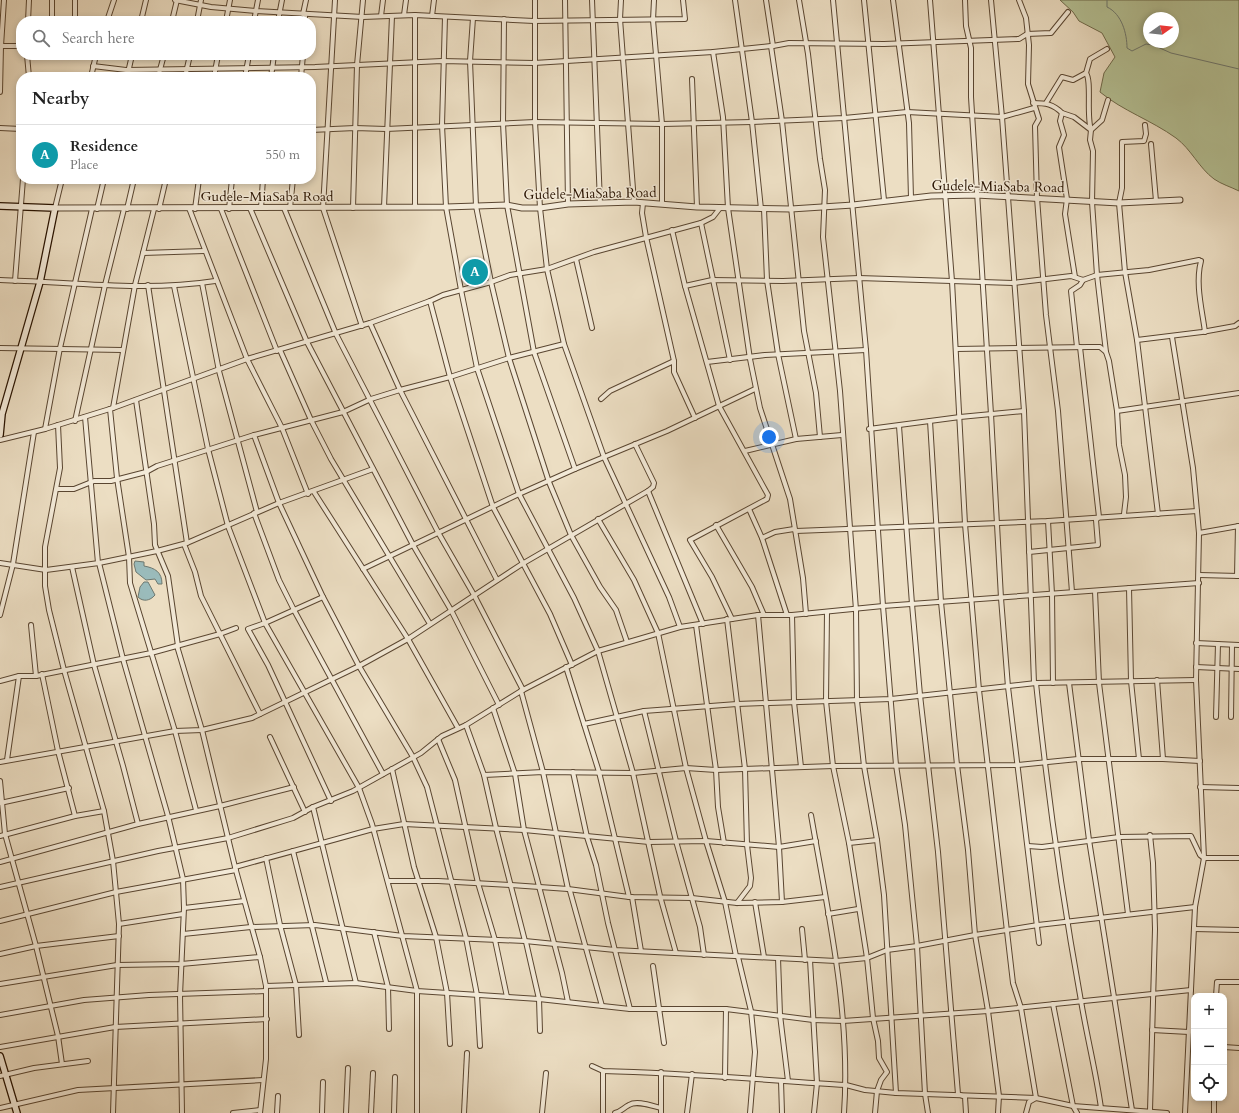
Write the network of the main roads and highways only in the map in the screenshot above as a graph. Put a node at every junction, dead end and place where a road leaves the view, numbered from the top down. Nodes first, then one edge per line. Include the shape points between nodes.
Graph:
1 (0, 206) edge
2 (1, 414) edge
3 (0, 435) edge
4 (0, 1056) edge
5 (3, 1076) edge
6 (17, 1113) edge

1 - 2 main road, Gudele-MiaSaba Road via 55,208 40,282
2 - 3 main road
4 - 5 main road
5 - 6 main road

